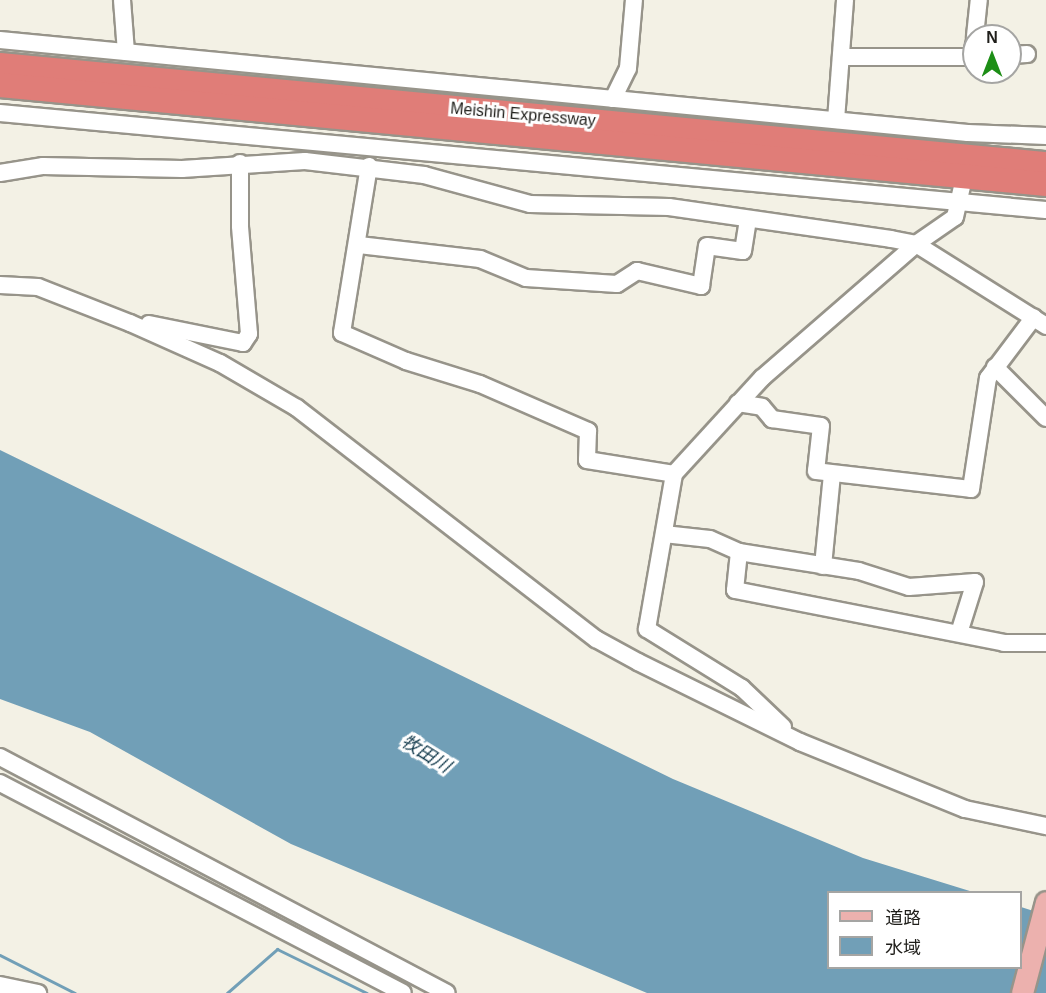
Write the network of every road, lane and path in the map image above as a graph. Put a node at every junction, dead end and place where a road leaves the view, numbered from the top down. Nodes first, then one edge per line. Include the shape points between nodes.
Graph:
1 (122, 0) edge
2 (634, 0) edge
3 (845, 0) edge
4 (979, 0) edge
5 (976, 24) edge
6 (0, 40) edge
7 (126, 52) junction
8 (962, 53) edge
9 (1022, 54) edge
10 (1027, 54) dead end
11 (841, 57) junction
12 (0, 65) edge
13 (0, 85) edge
14 (613, 99) junction
15 (0, 112) edge
16 (836, 120) junction
17 (305, 133) junction
18 (1046, 136) edge
19 (305, 161) junction
20 (240, 163) junction
21 (1046, 164) edge
22 (369, 166) junction
23 (0, 173) edge
24 (1046, 184) edge
25 (962, 194) junction
26 (1046, 210) edge
27 (748, 219) junction
28 (916, 244) junction
29 (359, 245) junction
30 (0, 285) edge
31 (1040, 322) edge
32 (130, 323) junction
33 (995, 367) junction
34 (738, 403) junction
35 (1046, 418) edge
36 (674, 474) junction
37 (832, 474) junction
38 (664, 534) junction
39 (739, 552) junction
40 (823, 566) junction
41 (959, 633) junction
42 (1046, 643) edge
43 (800, 742) junction
44 (0, 757) edge
45 (0, 783) edge
46 (1046, 826) edge
47 (1046, 902) edge
48 (0, 985) edge
49 (38, 993) edge
50 (403, 993) edge
51 (447, 993) edge
52 (1022, 993) edge

1 - 7 street
2 - 14 street via 628,68
3 - 11 street
4 - 5 street
6 - 7 street
7 - 14 street via 311,78
8 - 11 street
9 - 10 street
11 - 16 street
12 - 21 highway, Meishin Expressway
13 - 24 highway, Meishin Expressway
14 - 16 street via 640,108
15 - 17 street
16 - 18 street via 967,140
17 - 19 street
17 - 25 street
19 - 20 street
19 - 22 street
20 - 23 street via 182,169 42,166
20 - 32 street via 240,226 249,334 243,343
22 - 27 street via 424,175 531,204 669,207
22 - 29 street
25 - 26 street
25 - 28 street via 955,217
27 - 28 street
27 - 29 street via 743,251 707,246 701,286 637,271 617,284 526,278 480,258
28 - 31 street
28 - 34 street
29 - 36 street via 342,333 406,361 480,384 588,431 587,460
30 - 32 street via 38,287
31 - 33 street
32 - 43 street via 220,363 297,408 596,639
33 - 35 street
33 - 37 street via 985,390 971,489
34 - 36 street
34 - 37 street via 762,407 772,419 821,426 816,471
36 - 38 street
37 - 40 street
38 - 39 street via 710,539
38 - 43 street via 647,629 742,688
39 - 40 street
39 - 41 street via 735,590
40 - 41 street via 859,571 909,587 975,582
41 - 42 street via 1004,643
43 - 46 street via 966,809
44 - 51 street
45 - 50 street
47 - 52 main road
48 - 49 street

